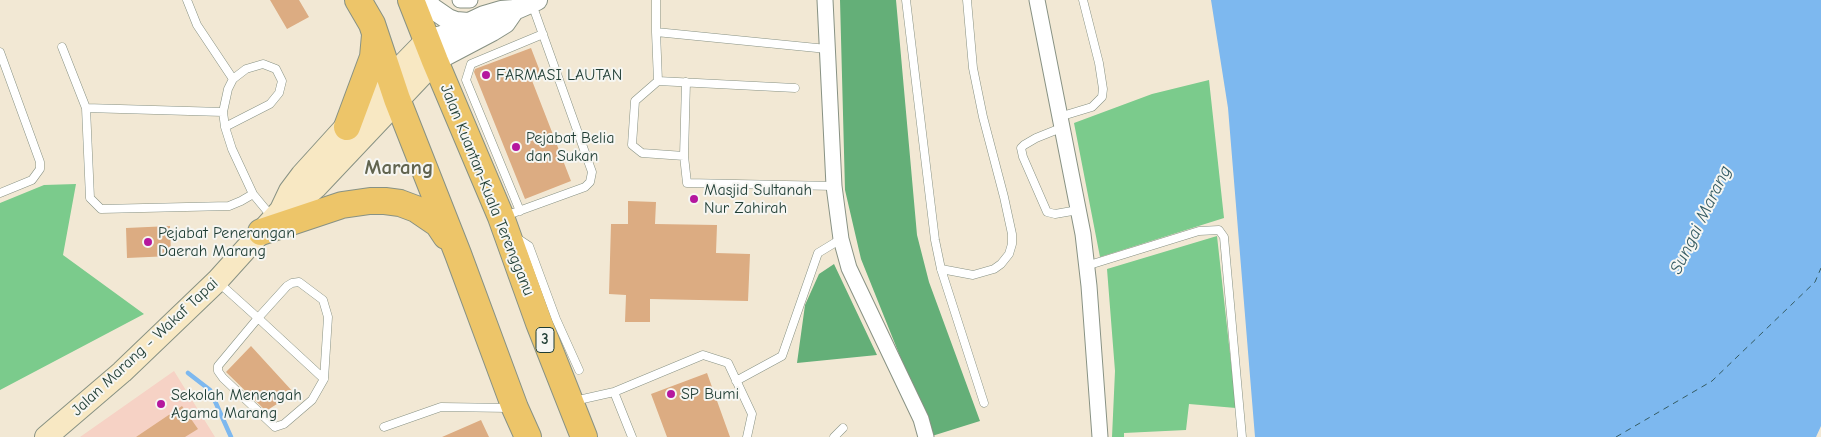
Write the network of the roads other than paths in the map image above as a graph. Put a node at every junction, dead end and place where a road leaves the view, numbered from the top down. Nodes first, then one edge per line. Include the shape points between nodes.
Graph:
1 (187, 0) edge
2 (358, 0) edge
3 (411, 0) edge
4 (426, 0) edge
5 (460, 0) edge
6 (470, 0) edge
7 (656, 0) edge
8 (825, 0) edge
9 (906, 0) edge
10 (967, 0) edge
11 (1037, 0) edge
12 (1083, 0) edge
13 (528, 4) edge
14 (468, 23) junction
15 (372, 24) junction
16 (656, 32) junction
17 (543, 34) junction
18 (62, 47) dead end
19 (827, 49) junction
20 (431, 51) junction
21 (0, 52) edge
22 (233, 79) junction
23 (658, 81) junction
24 (686, 82) junction
25 (795, 88) dead end
26 (393, 89) junction
27 (86, 108) junction
28 (223, 112) junction
29 (1060, 123) junction
30 (225, 127) junction
31 (347, 127) junction
32 (684, 156) junction
33 (834, 186) junction
34 (0, 192) edge
35 (253, 194) junction
36 (1078, 210) junction
37 (511, 214) junction
38 (271, 220) junction
39 (841, 239) junction
40 (458, 254) junction
41 (1086, 266) junction
42 (942, 269) junction
43 (217, 281) junction
44 (258, 318) junction
45 (547, 321) junction
46 (579, 370) dead end
47 (324, 379) junction
48 (736, 381) junction
49 (614, 392) junction
50 (570, 402) junction
51 (984, 403) dead end
52 (515, 408) junction
53 (384, 427) dead end
54 (843, 428) dead end
55 (46, 437) edge
56 (528, 437) edge
57 (584, 437) edge
58 (632, 437) edge
59 (746, 437) edge
60 (834, 437) edge
61 (926, 437) edge
62 (1100, 437) edge
63 (1242, 437) edge

1 - 22 lane via 197,26
2 - 15 highway
3 - 20 highway, Jalan Kuantan-Kuala Terengganu / 3
4 - 14 street via 448,19
5 - 6 street
7 - 16 lane
8 - 19 street
9 - 42 lane via 935,240
10 - 42 lane via 973,68 1012,244 1009,254 994,269 974,275
11 - 29 street
12 - 29 lane via 1099,62 1102,97 1092,107
13 - 14 street
13 - 17 lane
13 - 20 street via 492,32
14 - 20 street via 442,36
15 - 26 highway
15 - 31 highway via 375,40 373,58
16 - 19 lane
16 - 23 lane
17 - 37 lane via 470,64 466,80
17 - 37 lane via 592,172 585,187
18 - 27 lane
19 - 33 street
20 - 26 main road, Jalan Marang - Wakaf Tapai
20 - 37 highway, Jalan Kuantan-Kuala Terengganu / 3
21 - 34 lane via 40,162 40,169 32,180
22 - 28 lane
22 - 30 lane via 246,68 263,64 276,69 282,82 279,93 270,104
23 - 24 lane
23 - 32 lane via 635,101 632,145 642,153
24 - 25 lane
24 - 32 lane
26 - 31 main road, Jalan Marang - Wakaf Tapai
26 - 38 main road, Jalan Marang - Wakaf Tapai via 316,187
26 - 40 highway
27 - 28 lane
27 - 35 lane via 90,198 101,209 229,206
28 - 30 lane
29 - 36 street
29 - 36 lane via 1028,142 1022,152 1047,212
30 - 35 lane
31 - 38 main road, Jalan Marang - Wakaf Tapai via 302,175
32 - 33 lane via 687,183
33 - 39 street
35 - 38 lane
36 - 41 street
37 - 45 highway, Jalan Kuantan-Kuala Terengganu / 3 via 510,241
38 - 40 highway via 370,201 400,203 434,221
38 - 43 main road, Jalan Marang - Wakaf Tapai
39 - 48 lane via 818,253 782,356
39 - 61 street via 849,268 921,419
40 - 52 highway
41 - 62 street
41 - 63 lane via 1199,231 1219,230 1224,238
42 - 51 lane
43 - 44 lane
43 - 55 main road, Jalan Marang - Wakaf Tapai via 122,372
44 - 47 lane
44 - 47 lane via 292,283 299,282 323,300 328,317
44 - 47 lane via 218,366 218,371 275,427 284,424 312,400
45 - 46 lane
45 - 50 highway, Jalan Kuantan-Kuala Terengganu / 3
48 - 49 lane via 728,363 703,355
48 - 59 lane via 752,414
49 - 50 lane
49 - 58 lane
50 - 57 highway, Jalan Kuantan-Kuala Terengganu / 3
52 - 53 lane via 441,408
52 - 56 highway
54 - 60 lane

